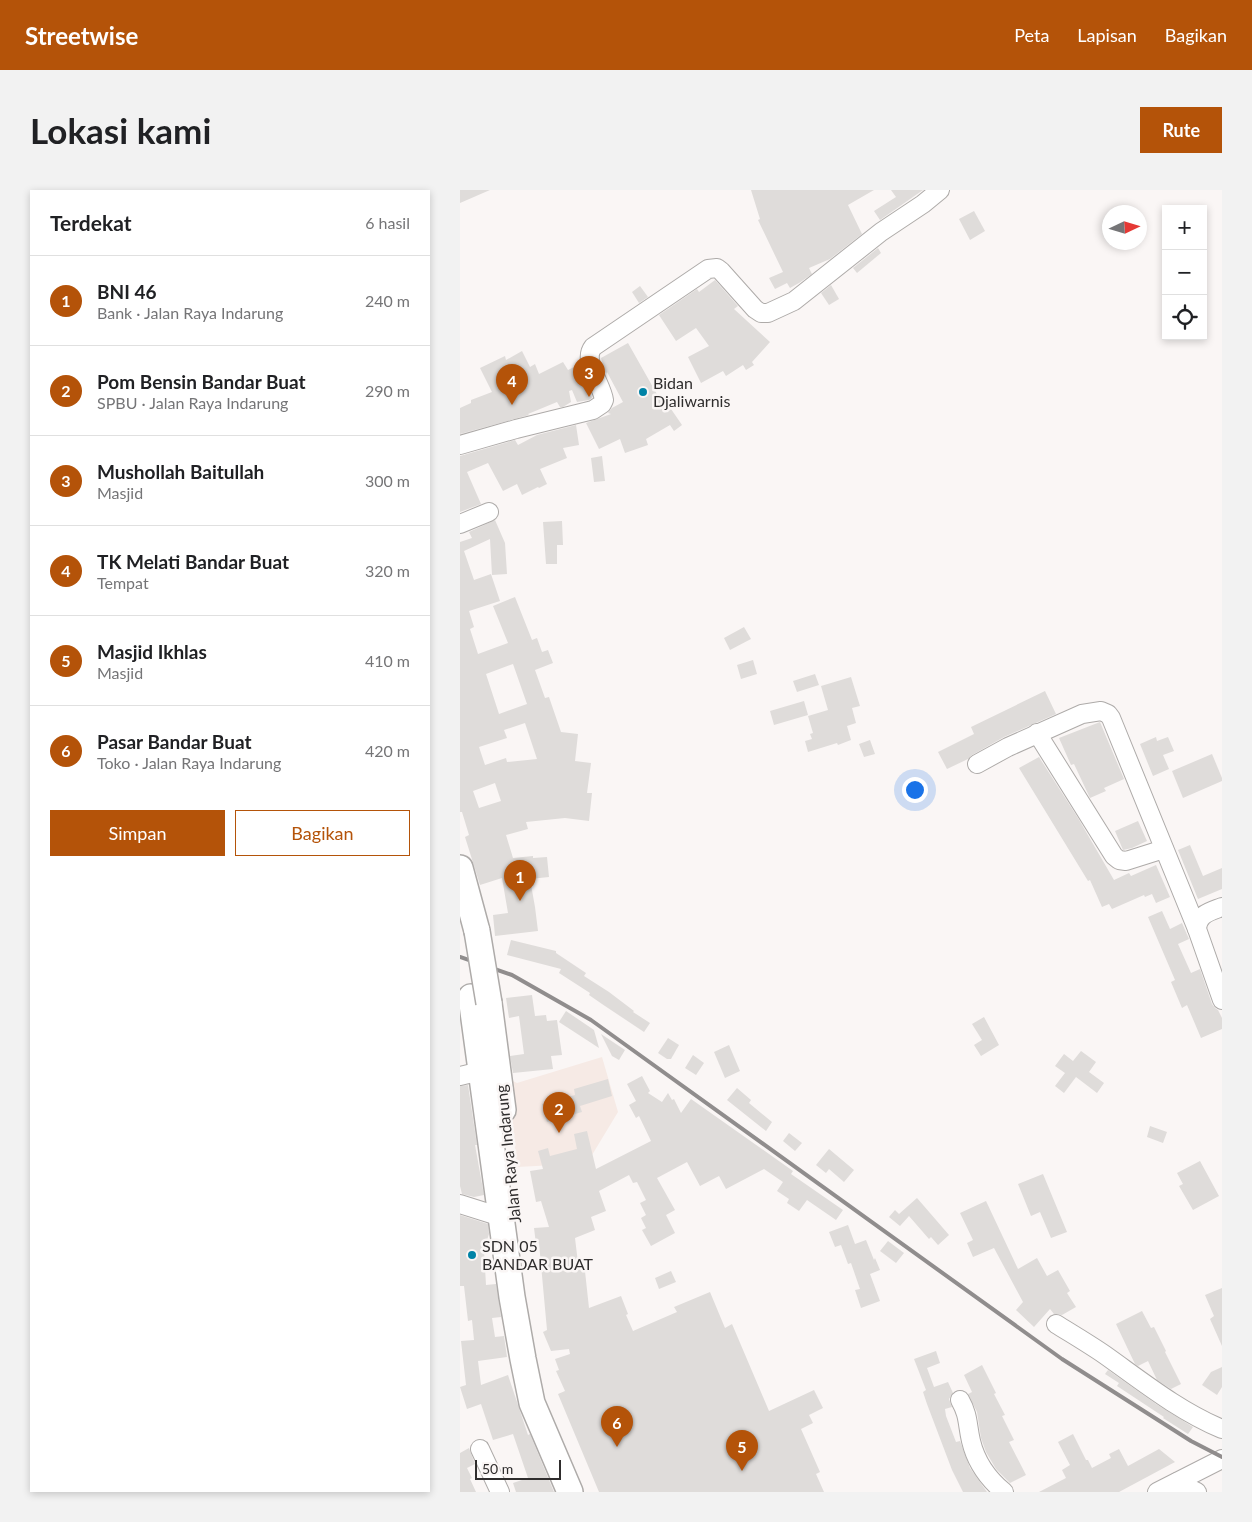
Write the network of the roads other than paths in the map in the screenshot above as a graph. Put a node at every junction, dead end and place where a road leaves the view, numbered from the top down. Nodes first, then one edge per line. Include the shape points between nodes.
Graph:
1 (940, 190) edge
2 (460, 445) edge
3 (489, 512) dead end
4 (460, 524) edge
5 (1037, 733) junction
6 (977, 764) dead end
7 (1164, 849) junction
8 (460, 868) edge
9 (1222, 907) edge
10 (1197, 929) junction
11 (468, 934) edge
12 (1222, 1000) edge
13 (479, 1063) edge
14 (460, 1204) edge
15 (501, 1217) junction
16 (1056, 1324) dead end
17 (960, 1400) dead end
18 (1222, 1429) edge
19 (480, 1449) dead end
20 (1222, 1459) edge
21 (1177, 1482) junction
22 (500, 1492) edge
23 (570, 1492) edge
24 (588, 1492) edge
25 (1004, 1492) edge
26 (1157, 1492) edge
27 (1196, 1492) edge

1 - 2 street via 794,301 768,313 755,309 717,268 708,269 593,347 589,360 604,400 599,407
3 - 4 street
5 - 6 street
5 - 7 street via 1114,856 1126,861
5 - 7 street via 1082,714 1097,710 1108,714
7 - 10 street
8 - 11 highway, Jalan Raya Indarung
9 - 10 street via 1202,916
10 - 12 street
11 - 13 highway, Jalan Raya Indarung via 480,1000
13 - 15 highway, Jalan Raya Indarung
13 - 24 highway, Jalan Raya Indarung via 513,1211 531,1336 543,1390
14 - 15 street
15 - 23 highway, Jalan Raya Indarung via 532,1403
16 - 18 street via 1168,1401
17 - 25 street via 966,1411 978,1461 994,1484
19 - 22 street
20 - 21 street
21 - 26 street
21 - 27 street

